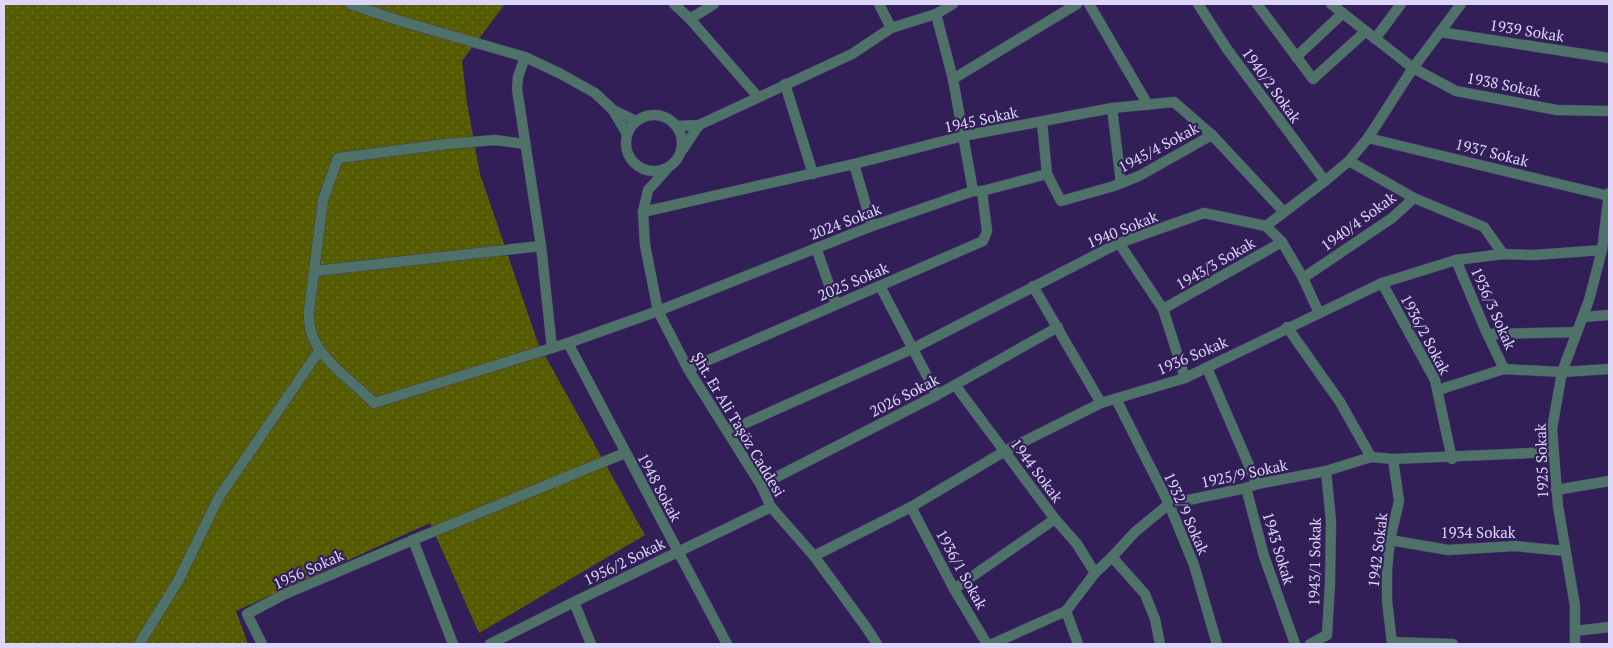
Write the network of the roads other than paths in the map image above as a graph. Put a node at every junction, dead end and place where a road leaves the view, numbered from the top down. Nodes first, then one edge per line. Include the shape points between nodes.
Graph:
1 (350, 4) edge
2 (674, 4) edge
3 (714, 4) edge
4 (879, 4) edge
5 (953, 4) edge
6 (1076, 4) edge
7 (1089, 4) edge
8 (1198, 4) edge
9 (1257, 4) edge
10 (1331, 4) edge
11 (1401, 4) edge
12 (1461, 4) edge
13 (1343, 13) junction
14 (936, 14) junction
15 (690, 19) junction
16 (891, 28) junction
17 (1366, 31) junction
18 (1440, 32) junction
19 (1376, 39) junction
20 (525, 57) junction
21 (1296, 57) junction
22 (1609, 58) edge
23 (1412, 68) junction
24 (953, 79) junction
25 (785, 84) junction
26 (758, 97) junction
27 (1148, 105) junction
28 (1112, 108) junction
29 (613, 110) junction
30 (1609, 111) edge
31 (636, 121) junction
32 (1042, 122) junction
33 (699, 125) junction
34 (676, 126) junction
35 (627, 134) junction
36 (963, 136) junction
37 (1212, 136) junction
38 (1368, 138) junction
39 (525, 144) junction
40 (682, 150) junction
41 (1349, 161) junction
42 (854, 164) junction
43 (639, 168) junction
44 (667, 169) junction
45 (813, 174) junction
46 (1047, 174) junction
47 (1325, 182) junction
48 (1122, 183) junction
49 (648, 190) junction
50 (978, 191) junction
51 (1609, 195) edge
52 (1414, 198) junction
53 (643, 212) junction
54 (1284, 212) junction
55 (872, 226) junction
56 (1266, 226) junction
57 (1606, 238) edge
58 (1282, 242) junction
59 (1119, 243) junction
60 (541, 246) junction
61 (816, 248) junction
62 (1602, 250) junction
63 (1503, 254) junction
64 (1456, 260) junction
65 (315, 270) junction
66 (1303, 278) junction
67 (1382, 283) junction
68 (880, 286) junction
69 (1033, 286) junction
70 (836, 304) junction
71 (1163, 309) junction
72 (658, 312) junction
73 (1319, 313) junction
74 (1609, 315) edge
75 (1583, 317) junction
76 (1058, 327) junction
77 (1287, 327) junction
78 (1577, 332) junction
79 (1488, 334) junction
80 (568, 343) junction
81 (552, 348) junction
82 (912, 349) junction
83 (320, 352) junction
84 (1207, 368) junction
85 (688, 369) junction
86 (1504, 369) junction
87 (1609, 370) edge
88 (1562, 372) junction
89 (1185, 378) junction
90 (955, 385) junction
91 (1438, 390) junction
92 (937, 395) junction
93 (1116, 399) junction
94 (1101, 403) junction
95 (728, 431) junction
96 (1005, 451) junction
97 (1554, 452) junction
98 (625, 453) junction
99 (1371, 457) junction
100 (1451, 458) junction
101 (1392, 459) junction
102 (1326, 471) junction
103 (1609, 481) edge
104 (761, 484) junction
105 (1257, 484) junction
106 (1246, 488) junction
107 (1556, 490) junction
108 (1169, 504) junction
109 (771, 507) junction
110 (911, 507) junction
111 (1055, 519) junction
112 (413, 540) junction
113 (1390, 540) junction
114 (678, 551) junction
115 (1565, 551) junction
116 (814, 556) junction
117 (1112, 557) junction
118 (1095, 572) junction
119 (954, 589) junction
120 (574, 602) junction
121 (1066, 611) junction
122 (1609, 627) edge
123 (1576, 631) junction
124 (1392, 643) edge
125 (139, 644) edge
126 (262, 644) edge
127 (453, 644) edge
128 (490, 644) edge
129 (591, 644) edge
130 (727, 644) edge
131 (877, 644) edge
132 (987, 644) edge
133 (992, 644) edge
134 (1078, 644) edge
135 (1160, 644) edge
136 (1217, 644) edge
137 (1295, 644) edge
138 (1310, 644) edge
139 (1453, 644) edge
140 (1574, 644) edge

1 - 20 street
2 - 15 street
3 - 15 street
4 - 16 street
5 - 14 street
6 - 24 street
7 - 27 street
8 - 47 street, 1940/2 Sokak via 1227,49
9 - 21 street
10 - 13 street, 1938 Sokak
11 - 19 street
12 - 18 street
13 - 17 street, 1938 Sokak
13 - 21 street
14 - 16 street
14 - 24 street, 2025 Sokak
15 - 26 street
16 - 25 street via 852,54
17 - 19 street, 1938 Sokak
17 - 21 street via 1312,79
18 - 22 street, 1939 Sokak
18 - 23 street
19 - 23 street, 1938 Sokak
20 - 29 street via 595,93
20 - 39 street via 517,89
23 - 30 street, 1938 Sokak via 1456,91 1558,110
23 - 38 street
24 - 36 street, 2025 Sokak
25 - 26 street
25 - 45 street
26 - 33 street
27 - 28 street, 1945 Sokak
27 - 37 street, 1945 Sokak via 1174,102
28 - 32 street, 1945 Sokak
28 - 48 street
29 - 31 street
29 - 35 street
31 - 34 street via 653,115 662,116
31 - 35 street
32 - 36 street, 1945 Sokak
32 - 46 street
33 - 34 street
33 - 40 street
34 - 40 street via 683,142
35 - 43 street via 626,150
36 - 42 street, 1945 Sokak
36 - 50 street, 2025 Sokak
37 - 48 street, 1945/4 Sokak
37 - 54 street, 1945 Sokak
38 - 41 street
38 - 51 street, 1937 Sokak
39 - 60 street
39 - 65 street via 496,140 338,158 323,200
40 - 44 street
41 - 47 street
41 - 52 street
42 - 45 street, 1945 Sokak
42 - 55 street
43 - 44 street via 647,171
43 - 49 street
44 - 49 street
45 - 53 street, 1945 Sokak
46 - 48 street, 1945/4 Sokak via 1061,201
46 - 50 street, 2024 Sokak
47 - 54 street
49 - 53 street, Şht. Er Ali Taşöz Caddesi
50 - 55 street, 2024 Sokak
50 - 68 street, 2025 Sokak via 987,230 983,241
51 - 57 street, 1925 Sokak
52 - 63 street, 1940/4 Sokak via 1484,227
52 - 66 street, 1940/4 Sokak via 1392,218
53 - 72 street, Şht. Er Ali Taşöz Caddesi via 645,245
54 - 56 street
55 - 61 street, 2024 Sokak
56 - 58 street
56 - 59 street, 1940 Sokak via 1204,213
57 - 62 street, 1925 Sokak
58 - 66 street
58 - 71 street, 1943/3 Sokak
59 - 69 street, 1940 Sokak
59 - 71 street
60 - 65 street
60 - 81 street
61 - 70 street
61 - 72 street, 2024 Sokak
62 - 63 street, 1936 Sokak
62 - 75 street, 1925 Sokak
63 - 64 street, 1936 Sokak
64 - 67 street, 1936 Sokak
64 - 79 street, 1936/3 Sokak
65 - 83 street via 308,319 310,334
66 - 73 street
67 - 73 street, 1936 Sokak
67 - 91 street, 1936/2 Sokak
68 - 70 street, 2025 Sokak
68 - 82 street
69 - 76 street
69 - 82 street, 1940 Sokak
70 - 85 street, 2025 Sokak
71 - 89 street
72 - 80 street, 2024 Sokak
72 - 85 street, Şht. Er Ali Taşöz Caddesi
73 - 77 street, 1936 Sokak
74 - 75 street
75 - 78 street, 1925 Sokak
76 - 90 street, 2026 Sokak
76 - 94 street
77 - 84 street, 1936 Sokak
77 - 99 street via 1340,402
78 - 79 street
78 - 88 street, 1925 Sokak
79 - 86 street, 1936/3 Sokak
80 - 81 street, 2024 Sokak
80 - 98 street, 1948 Sokak
81 - 83 street, 2024 Sokak via 374,403
82 - 92 street
82 - 95 street, 1940 Sokak
83 - 125 street via 218,497 178,581
84 - 89 street, 1936 Sokak
84 - 105 street
85 - 95 street, Şht. Er Ali Taşöz Caddesi
86 - 88 street
86 - 91 street
87 - 88 street
88 - 97 street, 1925 Sokak via 1552,430
89 - 93 street, 1936 Sokak
90 - 92 street, 2026 Sokak
90 - 96 street, 1944 Sokak
91 - 100 street, 1936/2 Sokak
92 - 104 street, 2026 Sokak
93 - 94 street, 1936 Sokak
93 - 108 street, 1932/9 Sokak
94 - 96 street, 1936 Sokak
95 - 104 street, Şht. Er Ali Taşöz Caddesi
96 - 110 street, 1936 Sokak
96 - 111 street, 1944 Sokak
97 - 100 street, 1925/9 Sokak
97 - 107 street, 1925 Sokak
98 - 112 street
98 - 114 street, 1948 Sokak
99 - 101 street, 1925/9 Sokak
99 - 102 street, 1925/9 Sokak
100 - 101 street, 1925/9 Sokak
101 - 113 street, 1942 Sokak via 1399,501
102 - 105 street, 1925/9 Sokak
102 - 138 street, 1943/1 Sokak via 1331,521 1327,636
103 - 107 street
104 - 109 street, Şht. Er Ali Taşöz Caddesi
105 - 106 street, 1925/9 Sokak
106 - 108 street, 1925/9 Sokak
106 - 137 street, 1943 Sokak via 1264,556
107 - 115 street, 1925 Sokak
108 - 117 street, 1925/9 Sokak via 1135,532
108 - 136 street, 1932/9 Sokak via 1194,564
109 - 114 street, 1956/2 Sokak
109 - 116 street, Şht. Er Ali Taşöz Caddesi
110 - 116 street, 1936 Sokak
110 - 119 street, 1936/1 Sokak
111 - 118 street, 1944 Sokak
111 - 119 street
112 - 126 street, 1956 Sokak via 283,595 247,614
112 - 127 street
113 - 115 street, 1934 Sokak via 1448,550 1515,546
113 - 124 street, 1942 Sokak via 1387,600
114 - 120 street, 1956/2 Sokak
114 - 130 street, 1948 Sokak
115 - 123 street, 1925 Sokak
116 - 131 street, Şht. Er Ali Taşöz Caddesi
117 - 118 street, 1925/9 Sokak
117 - 135 street via 1145,594
118 - 121 street, 1925/9 Sokak
119 - 132 street, 1936/1 Sokak
120 - 128 street, 1956/2 Sokak
120 - 129 street
121 - 133 street, 1925/9 Sokak
121 - 134 street
122 - 123 street
123 - 140 street, 1925 Sokak
124 - 139 street

